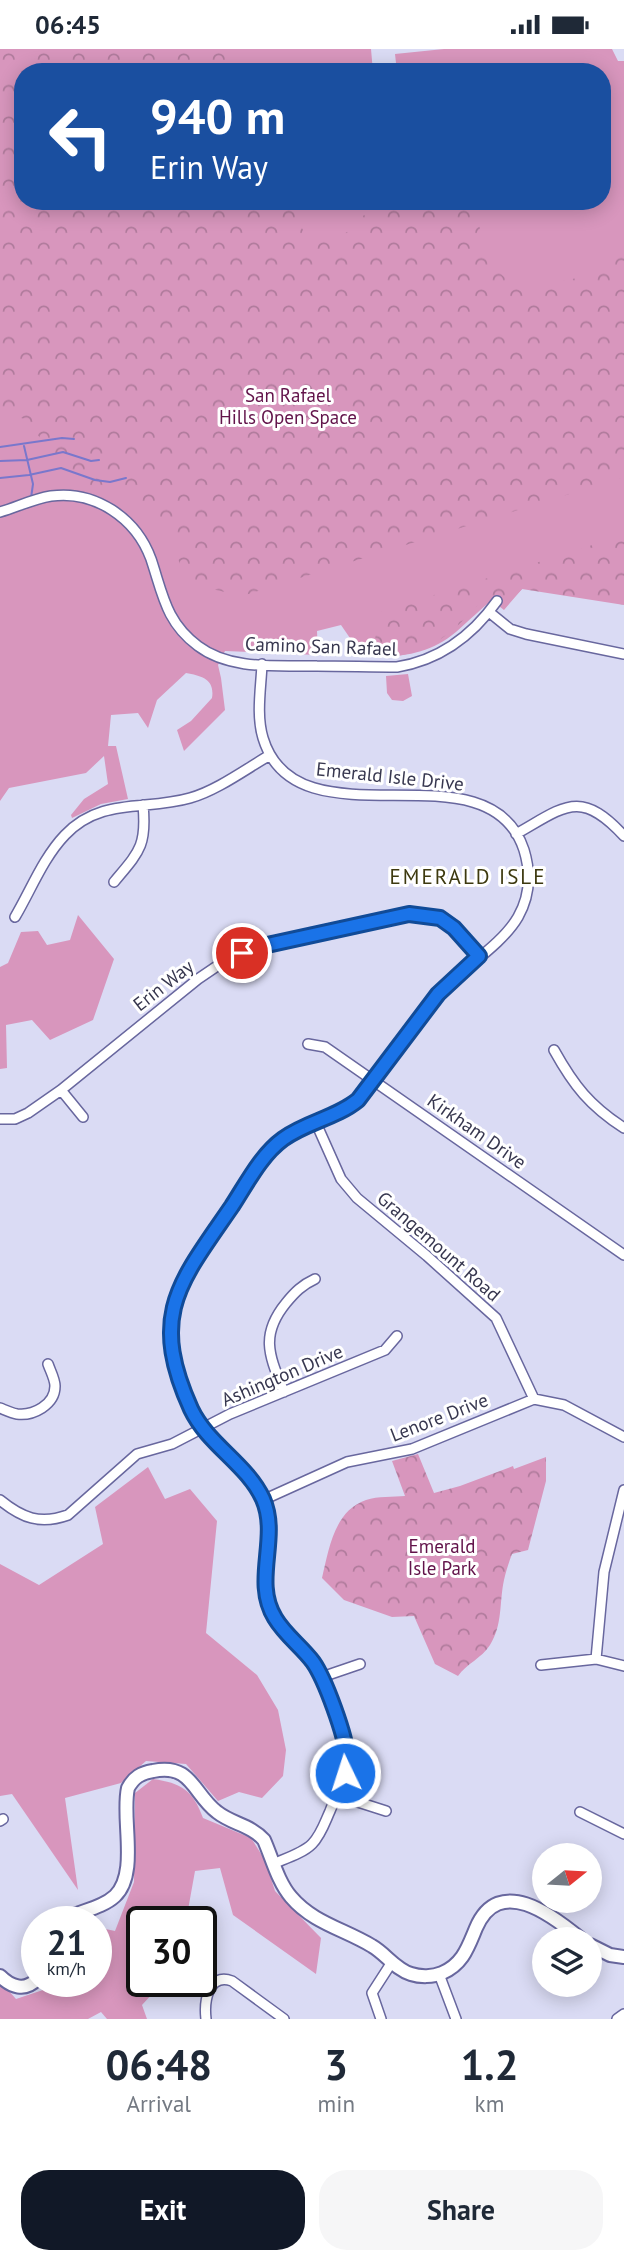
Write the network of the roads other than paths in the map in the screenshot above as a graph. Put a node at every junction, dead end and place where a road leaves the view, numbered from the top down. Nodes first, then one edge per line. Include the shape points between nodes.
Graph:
1 (0, 512) edge
2 (496, 601) dead end
3 (489, 612) junction
4 (624, 654) edge
5 (262, 664) junction
6 (270, 755) junction
7 (143, 805) junction
8 (516, 834) junction
9 (624, 836) edge
10 (114, 882) dead end
11 (15, 917) dead end
12 (479, 956) junction
13 (308, 1044) dead end
14 (554, 1050) dead end
15 (374, 1081) junction
16 (61, 1090) junction
17 (83, 1117) dead end
18 (0, 1119) edge
19 (316, 1123) junction
20 (624, 1128) edge
21 (624, 1255) edge
22 (315, 1279) dead end
23 (397, 1336) dead end
24 (48, 1364) dead end
25 (284, 1392) junction
26 (534, 1399) junction
27 (0, 1408) edge
28 (202, 1430) junction
29 (624, 1437) edge
30 (624, 1490) edge
31 (0, 1500) edge
32 (263, 1500) junction
33 (596, 1659) junction
34 (360, 1664) dead end
35 (541, 1665) dead end
36 (624, 1665) edge
37 (322, 1677) junction
38 (336, 1795) junction
39 (386, 1811) dead end
40 (580, 1812) dead end
41 (624, 1834) edge
42 (275, 1863) junction
43 (99, 1906) edge
44 (565, 1927) edge
45 (602, 1952) edge
46 (624, 1957) edge
47 (391, 1962) junction
48 (439, 1974) junction
49 (0, 1976) edge
50 (21, 1988) edge
51 (624, 2014) edge
52 (206, 2019) edge
53 (284, 2019) edge
54 (381, 2019) edge
55 (456, 2019) edge
56 (617, 2019) edge

1 - 5 street, Camino San Rafael via 64,495 113,510 145,546 167,610 183,632 220,658
2 - 3 street, Camino San Rafael
3 - 4 street via 523,634
3 - 5 street, Camino San Rafael via 454,645 408,666
5 - 6 street, Emerald Isle Drive via 260,717
6 - 7 street via 200,795
6 - 8 street, Emerald Isle Drive via 288,776 310,788 470,801 496,813
7 - 10 street via 143,839
7 - 11 street via 113,807 88,817 66,834
8 - 9 street via 555,810 582,806 602,814
8 - 12 street, Emerald Isle Drive via 529,871 527,895 518,918
12 - 15 street, Emerald Isle Drive via 438,994
12 - 16 street, Erin Way via 440,918 409,914 258,947 226,960 198,979
13 - 15 street, Kirkham Drive via 325,1047
14 - 20 street via 580,1092
15 - 19 street, Emerald Isle Drive via 350,1107
15 - 21 street, Kirkham Drive
16 - 17 street
16 - 18 street, Erin Way via 29,1113
19 - 26 street, Grangemount Road via 341,1179 357,1198 496,1318
19 - 28 street, Emerald Isle Drive via 268,1152 176,1294 170,1344
22 - 25 street via 301,1286 270,1329 270,1358
23 - 25 street, Ashington Drive via 385,1350
24 - 27 street via 55,1386 52,1398 41,1409 16,1414
25 - 28 street, Ashington Drive
26 - 29 street via 564,1405
26 - 32 street, Lenore Drive via 412,1449 347,1462
28 - 31 street, Ashington Drive via 130,1458 68,1515 55,1520 26,1518
28 - 32 street, Emerald Isle Drive via 247,1475
30 - 33 street via 604,1572
32 - 37 street, Emerald Isle Drive via 270,1535 265,1574 269,1604 279,1624
33 - 35 street
33 - 36 street
34 - 37 street
37 - 38 street, Emerald Isle Drive via 347,1757
38 - 39 street
38 - 42 street, Emerald Isle Drive via 312,1844
40 - 41 street
42 - 43 main road via 258,1833 217,1813 186,1776 172,1770 143,1773 131,1782 126,1794 127,1851 122,1885 114,1897
42 - 47 main road via 289,1895 304,1911 370,1944
44 - 48 main road via 534,1907 518,1902 496,1904 486,1910 465,1956
45 - 46 main road
47 - 48 main road via 412,1974
47 - 54 street via 372,1993
48 - 55 street
49 - 50 main road
51 - 56 street
52 - 53 street via 210,1987 224,1978

